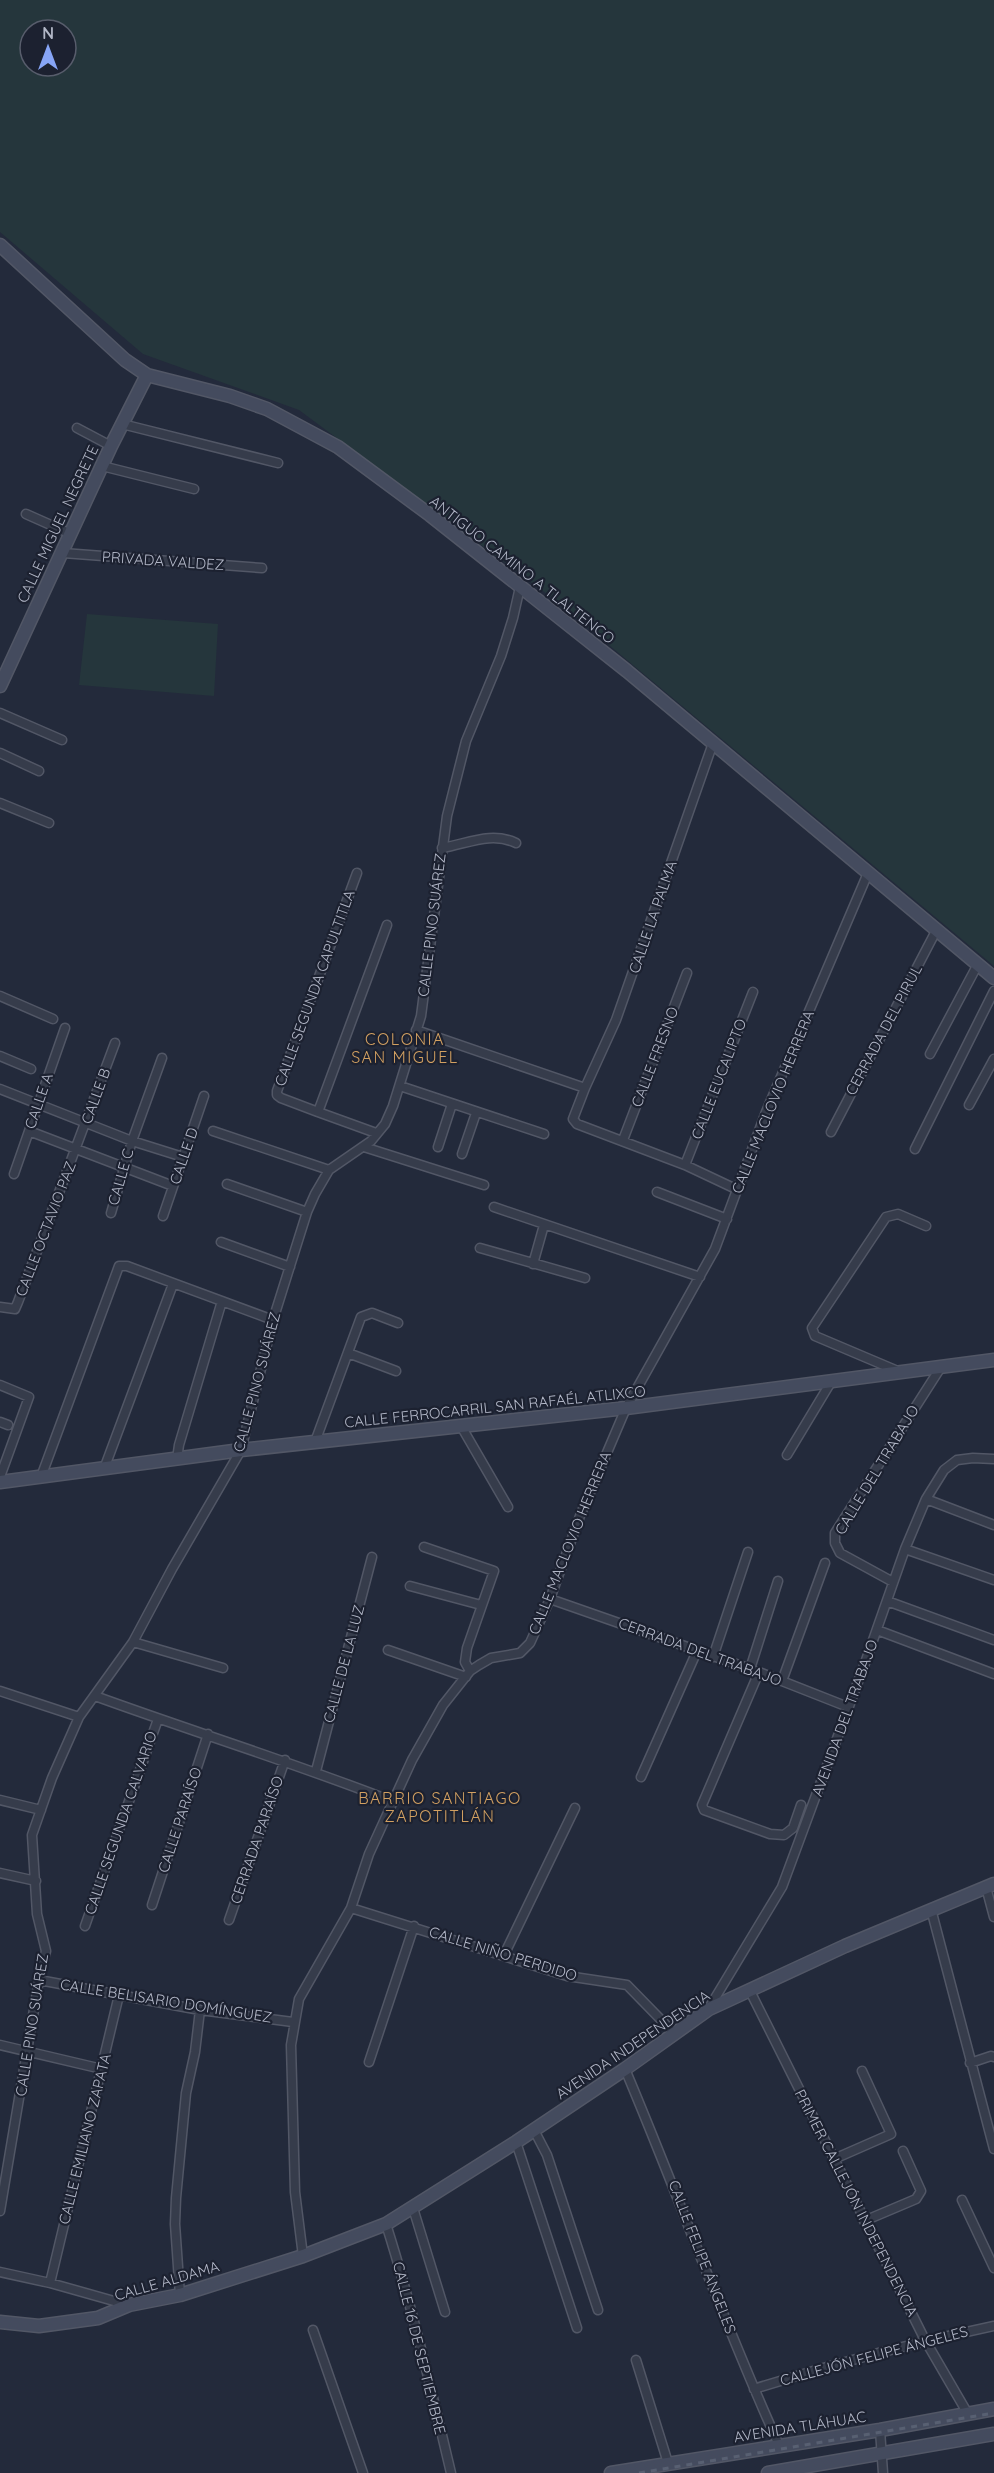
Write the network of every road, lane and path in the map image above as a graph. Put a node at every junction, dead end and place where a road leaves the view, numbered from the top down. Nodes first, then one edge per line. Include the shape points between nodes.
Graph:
1 (0, 245) edge
2 (147, 375) junction
3 (122, 424) junction
4 (77, 428) dead end
5 (111, 446) junction
6 (278, 463) dead end
7 (102, 466) junction
8 (194, 489) dead end
9 (26, 514) dead end
10 (71, 534) junction
11 (63, 553) junction
12 (262, 568) dead end
13 (520, 587) junction
14 (0, 686) edge
15 (0, 713) edge
16 (62, 740) dead end
17 (713, 742) junction
18 (0, 753) edge
19 (39, 771) dead end
20 (0, 803) edge
21 (49, 823) dead end
22 (516, 843) dead end
23 (442, 848) junction
24 (357, 873) dead end
25 (868, 873) junction
26 (387, 925) dead end
27 (937, 929) junction
28 (978, 964) junction
29 (687, 974) dead end
30 (994, 978) edge
31 (994, 991) edge
32 (753, 992) dead end
33 (0, 996) edge
34 (53, 1019) dead end
35 (65, 1028) dead end
36 (416, 1030) junction
37 (115, 1043) dead end
38 (930, 1054) dead end
39 (0, 1056) edge
40 (162, 1058) dead end
41 (994, 1059) edge
42 (32, 1069) dead end
43 (400, 1086) junction
44 (585, 1088) junction
45 (0, 1089) edge
46 (204, 1096) dead end
47 (452, 1104) junction
48 (38, 1105) junction
49 (969, 1105) dead end
50 (318, 1112) junction
51 (476, 1113) junction
52 (87, 1122) junction
53 (29, 1131) junction
54 (213, 1131) dead end
55 (831, 1132) dead end
56 (376, 1133) junction
57 (543, 1134) dead end
58 (623, 1140) junction
59 (132, 1141) junction
60 (364, 1147) junction
61 (438, 1147) dead end
62 (77, 1149) junction
63 (915, 1149) dead end
64 (462, 1154) dead end
65 (183, 1157) junction
66 (685, 1165) junction
67 (124, 1169) junction
68 (329, 1170) junction
69 (14, 1174) dead end
70 (227, 1184) dead end
71 (484, 1185) dead end
72 (173, 1186) junction
73 (738, 1190) junction
74 (657, 1192) dead end
75 (494, 1207) dead end
76 (306, 1212) junction
77 (111, 1213) dead end
78 (163, 1216) dead end
79 (727, 1219) junction
80 (544, 1225) junction
81 (926, 1226) dead end
82 (221, 1242) dead end
83 (480, 1248) dead end
84 (533, 1264) junction
85 (290, 1267) junction
86 (700, 1277) junction
87 (585, 1278) dead end
88 (173, 1284) junction
89 (222, 1301) junction
90 (0, 1307) edge
91 (273, 1320) junction
92 (398, 1323) dead end
93 (348, 1353) junction
94 (994, 1360) edge
95 (941, 1367) junction
96 (396, 1371) dead end
97 (901, 1372) junction
98 (831, 1382) junction
99 (0, 1384) edge
100 (626, 1408) junction
101 (461, 1426) junction
102 (315, 1442) junction
103 (241, 1450) junction
104 (787, 1455) dead end
105 (177, 1459) junction
106 (994, 1459) edge
107 (104, 1468) junction
108 (0, 1477) edge
109 (41, 1477) junction
110 (0, 1482) edge
111 (926, 1499) junction
112 (508, 1507) dead end
113 (994, 1525) edge
114 (424, 1547) dead end
115 (905, 1549) junction
116 (748, 1552) dead end
117 (372, 1557) dead end
118 (825, 1563) dead end
119 (994, 1580) edge
120 (778, 1581) dead end
121 (893, 1582) junction
122 (410, 1586) dead end
123 (550, 1599) junction
124 (887, 1601) junction
125 (481, 1605) junction
126 (877, 1630) junction
127 (994, 1640) edge
128 (133, 1642) junction
129 (388, 1650) dead end
130 (697, 1651) junction
131 (713, 1657) junction
132 (223, 1668) dead end
133 (750, 1669) junction
134 (759, 1672) junction
135 (468, 1674) junction
136 (994, 1674) edge
137 (782, 1681) junction
138 (0, 1692) edge
139 (95, 1696) junction
140 (848, 1707) junction
141 (79, 1716) junction
142 (158, 1719) junction
143 (208, 1734) junction
144 (285, 1760) junction
145 (316, 1771) junction
146 (641, 1777) dead end
147 (0, 1800) edge
148 (394, 1802) junction
149 (801, 1805) dead end
150 (575, 1808) dead end
151 (41, 1810) junction
152 (0, 1873) edge
153 (36, 1881) junction
154 (990, 1886) edge
155 (152, 1905) dead end
156 (351, 1908) junction
157 (931, 1909) junction
158 (994, 1917) edge
159 (229, 1920) dead end
160 (85, 1926) dead end
161 (414, 1926) junction
162 (504, 1954) junction
163 (39, 1980) junction
164 (749, 1989) junction
165 (119, 1995) junction
166 (709, 2008) junction
167 (201, 2010) junction
168 (293, 2022) junction
169 (673, 2032) junction
170 (0, 2045) edge
171 (28, 2052) junction
172 (994, 2057) edge
173 (369, 2062) dead end
174 (970, 2063) junction
175 (102, 2069) junction
176 (625, 2069) junction
177 (862, 2071) dead end
178 (534, 2130) junction
179 (516, 2142) junction
180 (994, 2149) edge
181 (903, 2151) dead end
182 (834, 2159) junction
183 (963, 2200) dead end
184 (413, 2208) junction
185 (0, 2211) edge
186 (864, 2221) junction
187 (386, 2224) junction
188 (303, 2256) junction
189 (994, 2268) edge
190 (0, 2272) edge
191 (50, 2283) junction
192 (180, 2295) junction
193 (129, 2305) junction
194 (598, 2310) dead end
195 (445, 2312) dead end
196 (0, 2322) edge
197 (994, 2326) edge
198 (577, 2328) dead end
199 (313, 2330) dead end
200 (925, 2340) junction
201 (636, 2360) dead end
202 (754, 2389) junction
203 (994, 2409) edge
204 (968, 2414) junction
205 (880, 2430) junction
206 (994, 2434) edge
207 (779, 2445) junction
208 (883, 2455) junction
209 (668, 2463) junction
210 (363, 2473) edge
211 (451, 2473) edge
212 (610, 2473) edge
213 (768, 2473) edge
214 (883, 2473) edge

1 - 2 street, ANTIGUO CAMINO A TLALTENCO via 125,360
2 - 3 street, CALLE MIGUEL NEGRETE
2 - 13 street, ANTIGUO CAMINO A TLALTENCO via 230,396 310,431 338,447
3 - 5 street, CALLE MIGUEL NEGRETE
3 - 6 street
4 - 5 street
5 - 7 street, CALLE MIGUEL NEGRETE
7 - 8 street
7 - 10 street, CALLE MIGUEL NEGRETE
9 - 10 street
10 - 11 street, CALLE MIGUEL NEGRETE
11 - 12 street, PRIVADA VALDEZ
11 - 14 street, CALLE MIGUEL NEGRETE
13 - 17 street, ANTIGUO CAMINO A TLALTENCO
13 - 23 street, CALLE PINO SUÁREZ via 501,656 466,741
15 - 16 street
17 - 25 street, ANTIGUO CAMINO A TLALTENCO
17 - 44 street, CALLE LA PALMA via 616,1020
18 - 19 street
20 - 21 street
22 - 23 street via 492,837
23 - 36 street, CALLE PINO SUÁREZ
24 - 50 street, CALLE SEGUNDA CAPULTITLA via 277,1091 281,1098
25 - 27 street, ANTIGUO CAMINO A TLALTENCO
25 - 73 street, CALLE MACLOVIO HERRERA via 766,1112
26 - 50 street
27 - 28 street, ANTIGUO CAMINO A TLALTENCO
27 - 55 street, CERRADA DEL PIRUL
28 - 30 street, ANTIGUO CAMINO A TLALTENCO
28 - 38 street
29 - 58 street, CALLE FRESNO
31 - 63 street
32 - 66 street, CALLE EUCALIPTO
33 - 34 street
35 - 48 street, CALLE A
36 - 43 street, CALLE PINO SUÁREZ
36 - 44 street
37 - 52 street, CALLE B
39 - 42 street
40 - 59 street, CALLE C
41 - 49 street
43 - 47 street
43 - 56 street, CALLE PINO SUÁREZ via 386,1124
44 - 58 street, CALLE LA PALMA via 573,1119 577,1124
45 - 48 street
46 - 65 street, CALLE D
47 - 51 street
47 - 61 street
48 - 52 street
48 - 53 street, CALLE A
50 - 56 street
51 - 57 street
51 - 64 street
52 - 59 street
52 - 62 street, CALLE B
53 - 62 street
53 - 69 street, CALLE A
54 - 68 street
56 - 60 street, CALLE PINO SUÁREZ
58 - 66 street
59 - 65 street
59 - 67 street, CALLE C
60 - 68 street, CALLE PINO SUÁREZ
60 - 71 street
62 - 67 street
62 - 90 street, CALLE OCTAVIO PAZ via 15,1309
65 - 72 street, CALLE D
66 - 73 street
67 - 72 street
67 - 77 street, CALLE C
68 - 76 street, CALLE PINO SUÁREZ
70 - 76 street
72 - 78 street, CALLE D
73 - 79 street, CALLE MACLOVIO HERRERA
74 - 79 street
75 - 80 street
76 - 85 street, CALLE PINO SUÁREZ
79 - 86 street, CALLE MACLOVIO HERRERA
80 - 84 street
80 - 86 street
81 - 97 street via 898,1214 886,1217 812,1332
82 - 85 street
83 - 84 street
84 - 87 street
85 - 91 street, CALLE PINO SUÁREZ
86 - 100 street, CALLE MACLOVIO HERRERA
88 - 89 street
88 - 107 street
88 - 109 street via 119,1266
89 - 91 street
89 - 105 street
91 - 103 street, CALLE PINO SUÁREZ
92 - 93 street via 372,1313 361,1317
93 - 96 street
93 - 102 street
94 - 95 street, CALLE FERROCARRIL SAN RAFAÉL ATLIXCO
95 - 97 street, CALLE FERROCARRIL SAN RAFAÉL ATLIXCO
95 - 121 street, CALLE DEL TRABAJO via 835,1533 834,1543 840,1553
97 - 98 street, CALLE FERROCARRIL SAN RAFAÉL ATLIXCO
98 - 100 street, CALLE FERROCARRIL SAN RAFAÉL ATLIXCO
98 - 104 street
99 - 108 street via 29,1397
100 - 101 street, CALLE FERROCARRIL SAN RAFAÉL ATLIXCO
100 - 123 street, CALLE MACLOVIO HERRERA
101 - 102 street, CALLE FERROCARRIL SAN RAFAÉL ATLIXCO
101 - 112 street
102 - 103 street, CALLE FERROCARRIL SAN RAFAÉL ATLIXCO
103 - 105 street, CALLE FERROCARRIL SAN RAFAÉL ATLIXCO
103 - 128 street, CALLE PINO SUÁREZ
105 - 107 street, CALLE FERROCARRIL SAN RAFAÉL ATLIXCO
106 - 111 street, AVENIDA DEL TRABAJO via 957,1460 944,1470
107 - 109 street, CALLE FERROCARRIL SAN RAFAÉL ATLIXCO
109 - 110 street, CALLE FERROCARRIL SAN RAFAÉL ATLIXCO
111 - 113 street
111 - 115 street, AVENIDA DEL TRABAJO
114 - 125 street via 495,1571
115 - 119 street
115 - 121 street, AVENIDA DEL TRABAJO
116 - 131 street
117 - 145 street, CALLE DE LA LUZ
118 - 137 street
120 - 133 street
121 - 124 street, AVENIDA DEL TRABAJO
122 - 125 street
123 - 130 street, CERRADA DEL TRABAJO
123 - 135 street, CALLE MACLOVIO HERRERA via 530,1643 520,1653 491,1658
124 - 126 street, AVENIDA DEL TRABAJO
124 - 127 street
125 - 135 street via 467,1648
126 - 136 street
126 - 140 street, AVENIDA DEL TRABAJO
128 - 132 street
128 - 139 street, CALLE PINO SUÁREZ
129 - 135 street
130 - 131 street, CERRADA DEL TRABAJO
130 - 146 street
131 - 133 street, CERRADA DEL TRABAJO
133 - 134 street, CERRADA DEL TRABAJO
134 - 137 street, CERRADA DEL TRABAJO
134 - 149 street via 702,1805 704,1810 770,1834 784,1835 793,1828
135 - 148 street, CALLE MACLOVIO HERRERA via 428,1730
137 - 140 street, CERRADA DEL TRABAJO
138 - 141 street
139 - 141 street, CALLE PINO SUÁREZ
139 - 142 street
140 - 166 street, AVENIDA DEL TRABAJO via 782,1887
141 - 151 street, CALLE PINO SUÁREZ
142 - 143 street
142 - 160 street, CALLE SEGUNDA CALVARIO
143 - 144 street
143 - 155 street, CALLE PARAÍSO
144 - 145 street
144 - 159 street, CERRADA PARAÍSO
145 - 148 street
147 - 151 street
148 - 156 street, CALLE MACLOVIO HERRERA via 369,1854
150 - 162 street
151 - 153 street, CALLE PINO SUÁREZ via 32,1835
152 - 153 street
153 - 163 street, CALLE PINO SUÁREZ via 37,1914 46,1951
154 - 157 street, AVENIDA INDEPENDENCIA
154 - 158 street
156 - 161 street, CALLE NIÑO PERDIDO
156 - 168 street, CALLE MACLOVIO HERRERA via 298,1999
157 - 164 street, AVENIDA INDEPENDENCIA
157 - 174 street
161 - 162 street, CALLE NIÑO PERDIDO
161 - 173 street
162 - 169 street, CALLE NIÑO PERDIDO via 567,1976 627,1985
163 - 165 street, CALLE BELISARIO DOMÍNGUEZ
163 - 171 street, CALLE PINO SUÁREZ
164 - 166 street, AVENIDA INDEPENDENCIA
164 - 182 street, PRIMER CALLEJÓN INDEPENDENCIA
165 - 167 street, CALLE BELISARIO DOMÍNGUEZ
165 - 175 street, CALLE EMILIANO ZAPATA
166 - 169 street, AVENIDA INDEPENDENCIA
167 - 168 street, CALLE BELISARIO DOMÍNGUEZ
167 - 192 street via 186,2093 176,2198
168 - 188 street, CALLE MACLOVIO HERRERA via 295,2192
169 - 176 street, AVENIDA INDEPENDENCIA
170 - 171 street
171 - 175 street
171 - 185 street, CALLE PINO SUÁREZ
172 - 174 street
174 - 180 street
175 - 191 street, CALLE EMILIANO ZAPATA
176 - 178 street, AVENIDA INDEPENDENCIA
176 - 202 street, CALLE FELIPE ÁNGELES
177 - 182 street via 891,2134
178 - 179 street, AVENIDA INDEPENDENCIA
178 - 194 street via 547,2155
179 - 184 street, AVENIDA INDEPENDENCIA
179 - 198 street
181 - 186 street via 921,2191 919,2195
182 - 186 street, PRIMER CALLEJÓN INDEPENDENCIA
183 - 189 street
184 - 187 street, AVENIDA INDEPENDENCIA
184 - 195 street
186 - 200 street, PRIMER CALLEJÓN INDEPENDENCIA
187 - 188 street, AVENIDA INDEPENDENCIA
187 - 211 street, CALLE 16 DE SEPTIEMBRE via 424,2356
188 - 192 street, CALLE ALDAMA
190 - 191 street
191 - 193 street
192 - 193 street, CALLE ALDAMA
193 - 196 street, CALLE ALDAMA via 98,2318 67,2324 18,2326
197 - 200 street, CALLEJÓN FELIPE ÁNGELES
199 - 210 street
200 - 202 street, CALLEJÓN FELIPE ÁNGELES
200 - 204 street, PRIMER CALLEJÓN INDEPENDENCIA
201 - 209 street
202 - 207 street, CALLE FELIPE ÁNGELES
203 - 204 street, AVENIDA TLÁHUAC
204 - 205 street, AVENIDA TLÁHUAC
205 - 207 street, AVENIDA TLÁHUAC
205 - 208 street
206 - 208 street
207 - 209 street, AVENIDA TLÁHUAC
208 - 213 street
208 - 214 street
209 - 212 street, AVENIDA TLÁHUAC

